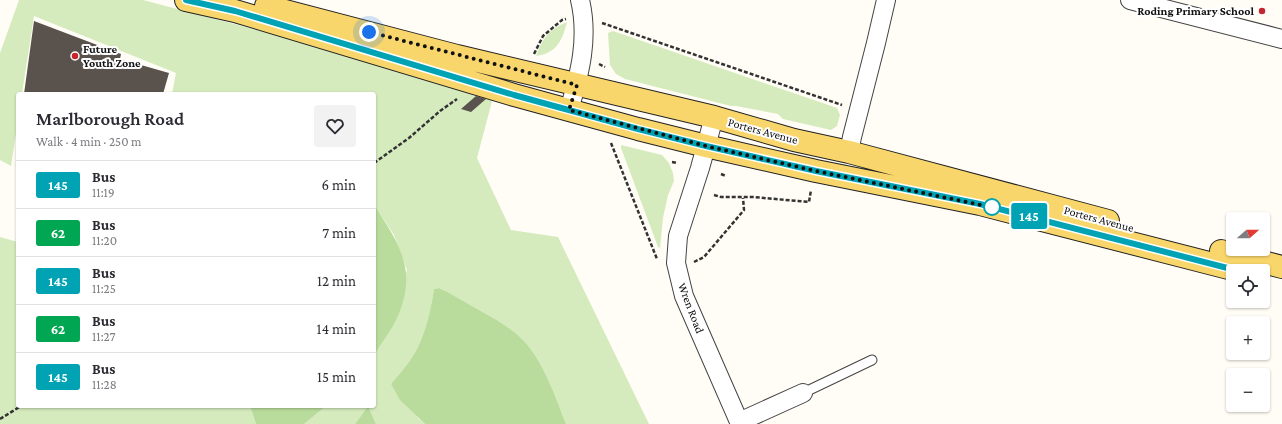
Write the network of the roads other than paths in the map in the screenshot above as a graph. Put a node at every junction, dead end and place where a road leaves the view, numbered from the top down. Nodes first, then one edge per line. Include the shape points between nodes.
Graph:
1 (186, 0) edge
2 (242, 0) edge
3 (580, 0) edge
4 (886, 0) edge
5 (1130, 0) edge
6 (281, 5) edge
7 (1282, 40) edge
8 (577, 85) junction
9 (569, 110) junction
10 (714, 117) junction
11 (706, 146) junction
12 (849, 152) junction
13 (1226, 267) edge
14 (1282, 267) edge
15 (1270, 279) edge
16 (1282, 282) edge
17 (872, 360) dead end
18 (803, 393) joint
19 (740, 423) edge

1 - 9 main road, Porters Avenue via 235,11
2 - 6 main road, Porters Avenue
3 - 8 street via 584,17 584,47
4 - 12 street
5 - 7 street
6 - 8 main road, Porters Avenue via 457,56
8 - 9 street
8 - 10 main road, Porters Avenue
9 - 11 main road, Porters Avenue
10 - 11 street, Wren Road
10 - 12 main road, Porters Avenue via 794,140
11 - 13 main road, Porters Avenue via 980,204
11 - 19 street, Wren Road via 678,236 676,263 684,296
12 - 14 main road, Porters Avenue
15 - 16 main road
17 - 18 lane
18 - 19 street

